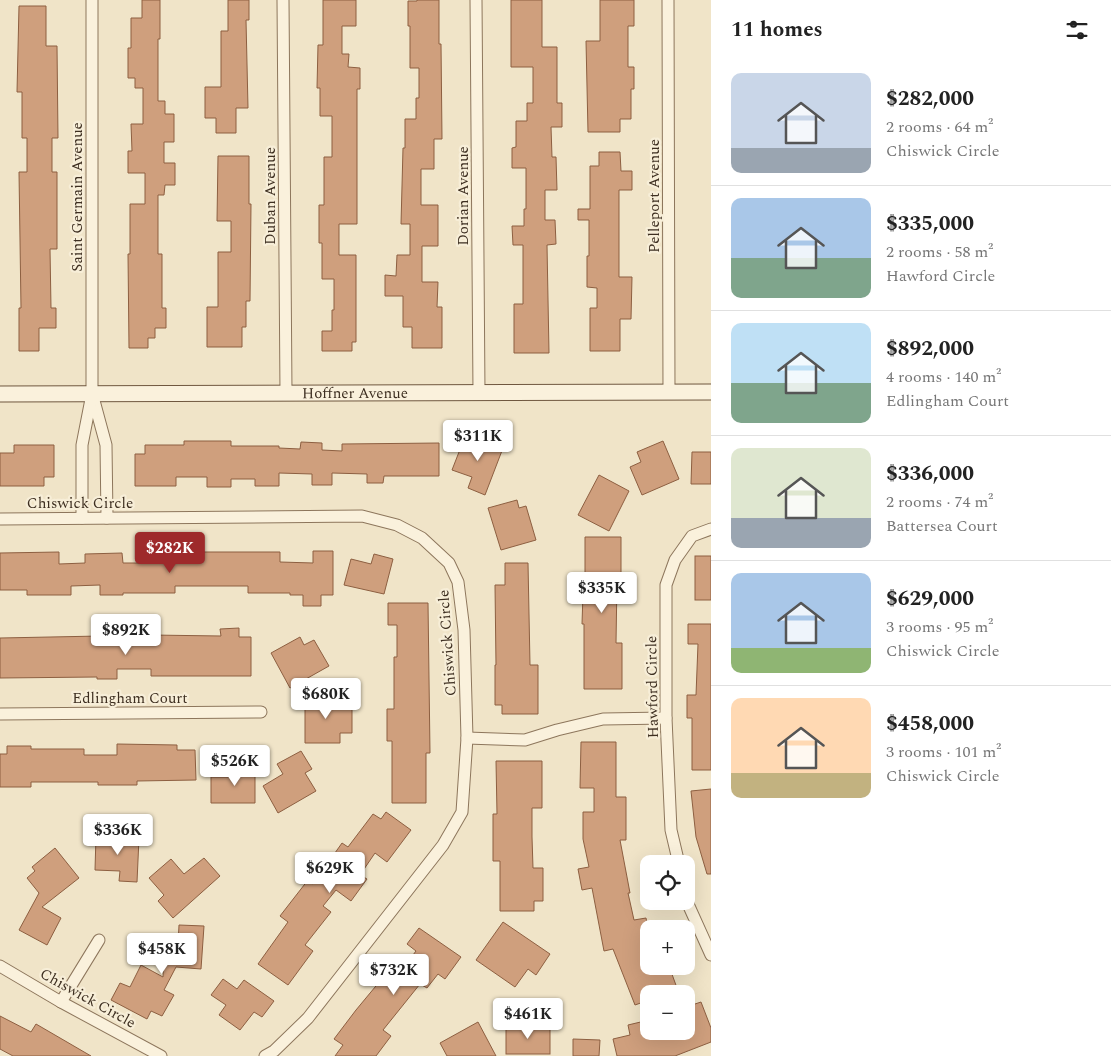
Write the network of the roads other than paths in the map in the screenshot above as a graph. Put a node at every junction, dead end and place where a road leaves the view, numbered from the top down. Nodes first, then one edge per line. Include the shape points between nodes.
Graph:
1 (92, 0) edge
2 (283, 0) edge
3 (476, 0) edge
4 (668, 0) edge
5 (286, 392) junction
6 (479, 392) junction
7 (669, 392) junction
8 (711, 392) edge
9 (0, 394) edge
10 (92, 394) junction
11 (82, 518) junction
12 (107, 518) junction
13 (0, 519) edge
14 (711, 529) edge
15 (261, 712) dead end
16 (0, 714) edge
17 (666, 718) junction
18 (467, 738) junction
19 (677, 855) edge
20 (691, 910) edge
21 (99, 940) dead end
22 (711, 956) edge
23 (0, 966) edge
24 (61, 1002) junction
25 (162, 1056) edge
26 (265, 1056) edge

1 - 10 street, Saint Germain Avenue
2 - 5 street, Duban Avenue
3 - 6 street, Dorian Avenue
4 - 7 street, Pelleport Avenue
5 - 6 main road, Hoffner Avenue
5 - 10 main road, Hoffner Avenue
6 - 7 main road, Hoffner Avenue
7 - 8 main road, Hoffner Avenue
9 - 10 main road, Hoffner Avenue
10 - 11 street via 82,445
10 - 12 street via 106,445
11 - 12 street, Chiswick Circle
11 - 13 street, Chiswick Circle
12 - 18 street, Chiswick Circle via 362,516 397,525 422,538 449,563 458,582 464,630
14 - 17 street, Hawford Circle via 692,536 674,560 666,586
15 - 16 street, Edlingham Court
17 - 18 street via 603,720 524,740
17 - 19 street, Hawford Circle via 671,830
18 - 26 street, Chiswick Circle via 462,812 443,845 308,1018
20 - 22 street
21 - 24 street
23 - 24 street, Chiswick Circle
24 - 25 street, Chiswick Circle

